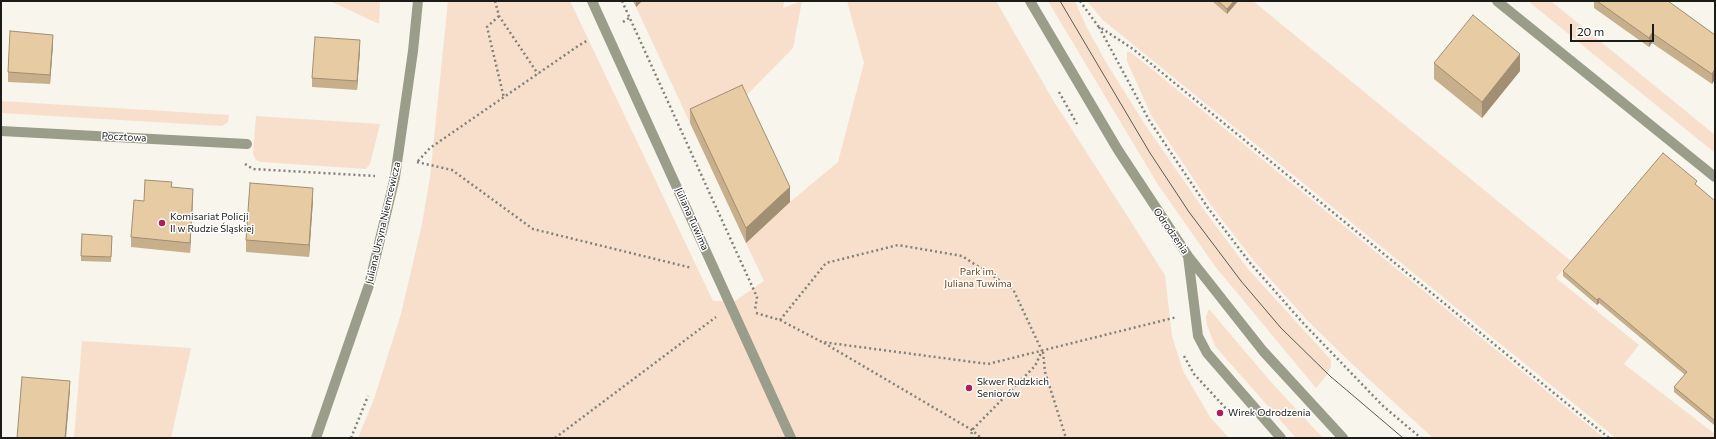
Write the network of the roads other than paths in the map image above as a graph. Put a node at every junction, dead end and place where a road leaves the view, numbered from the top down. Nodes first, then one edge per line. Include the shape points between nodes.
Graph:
1 (418, 1) edge
2 (592, 1) edge
3 (1030, 1) edge
4 (1497, 1) edge
5 (1, 131) edge
6 (247, 144) dead end
7 (1715, 177) edge
8 (1188, 256) junction
9 (316, 438) edge
10 (791, 438) edge
11 (1281, 438) edge
12 (1343, 438) edge

1 - 9 street, Juliana Ursyna Niemcewicza via 395,177 370,285
2 - 10 street, Juliana Tuwima
3 - 8 street, Odrodzenia via 1118,150
4 - 7 street
5 - 6 street, Pocztowa
8 - 11 street via 1198,336 1207,353
8 - 12 street, Odrodzenia via 1263,351

